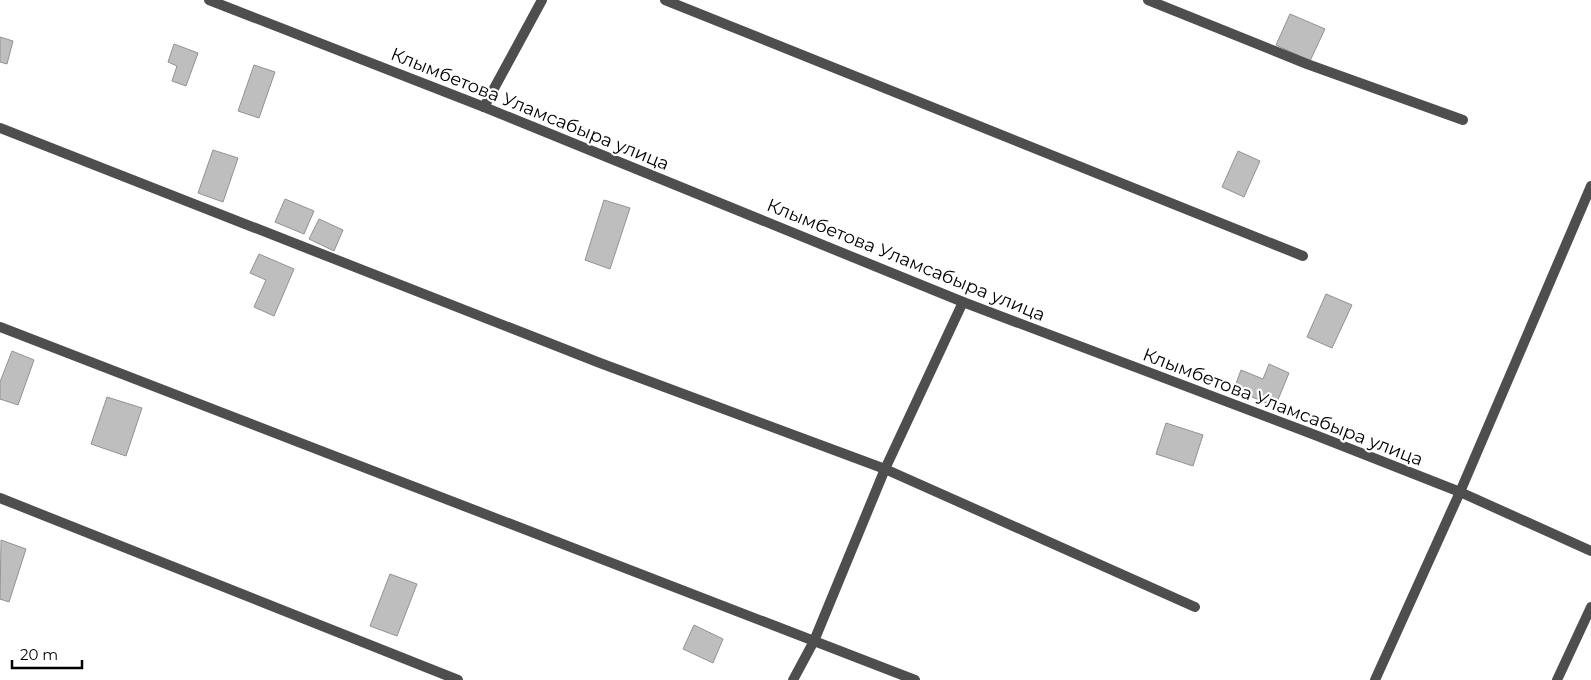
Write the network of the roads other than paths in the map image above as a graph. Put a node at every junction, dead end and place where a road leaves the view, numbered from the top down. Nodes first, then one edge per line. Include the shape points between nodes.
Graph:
1 (209, 0) edge
2 (542, 0) edge
3 (665, 0) edge
4 (1148, 0) edge
5 (484, 107) junction
6 (1463, 120) dead end
7 (0, 128) edge
8 (1591, 186) edge
9 (1303, 256) dead end
10 (963, 302) junction
11 (0, 326) edge
12 (885, 469) junction
13 (1460, 492) junction
14 (0, 498) edge
15 (1591, 551) edge
16 (1195, 607) dead end
17 (1591, 607) edge
18 (814, 641) junction
19 (458, 680) edge
20 (793, 680) edge
21 (915, 680) edge
22 (1374, 680) edge
23 (1556, 680) edge

1 - 5 street, Клымбетова Уламсабыра улица
2 - 5 street
3 - 9 street
4 - 6 street via 1307,64
5 - 10 street, Клымбетова Уламсабыра улица
7 - 12 street via 600,363
8 - 13 street
10 - 12 street
10 - 13 street, Клымбетова Уламсабыра улица
11 - 18 street
12 - 16 street
12 - 18 street
13 - 15 street, Клымбетова Уламсабыра улица
13 - 22 street
14 - 19 street
17 - 23 street
18 - 20 street
18 - 21 street

